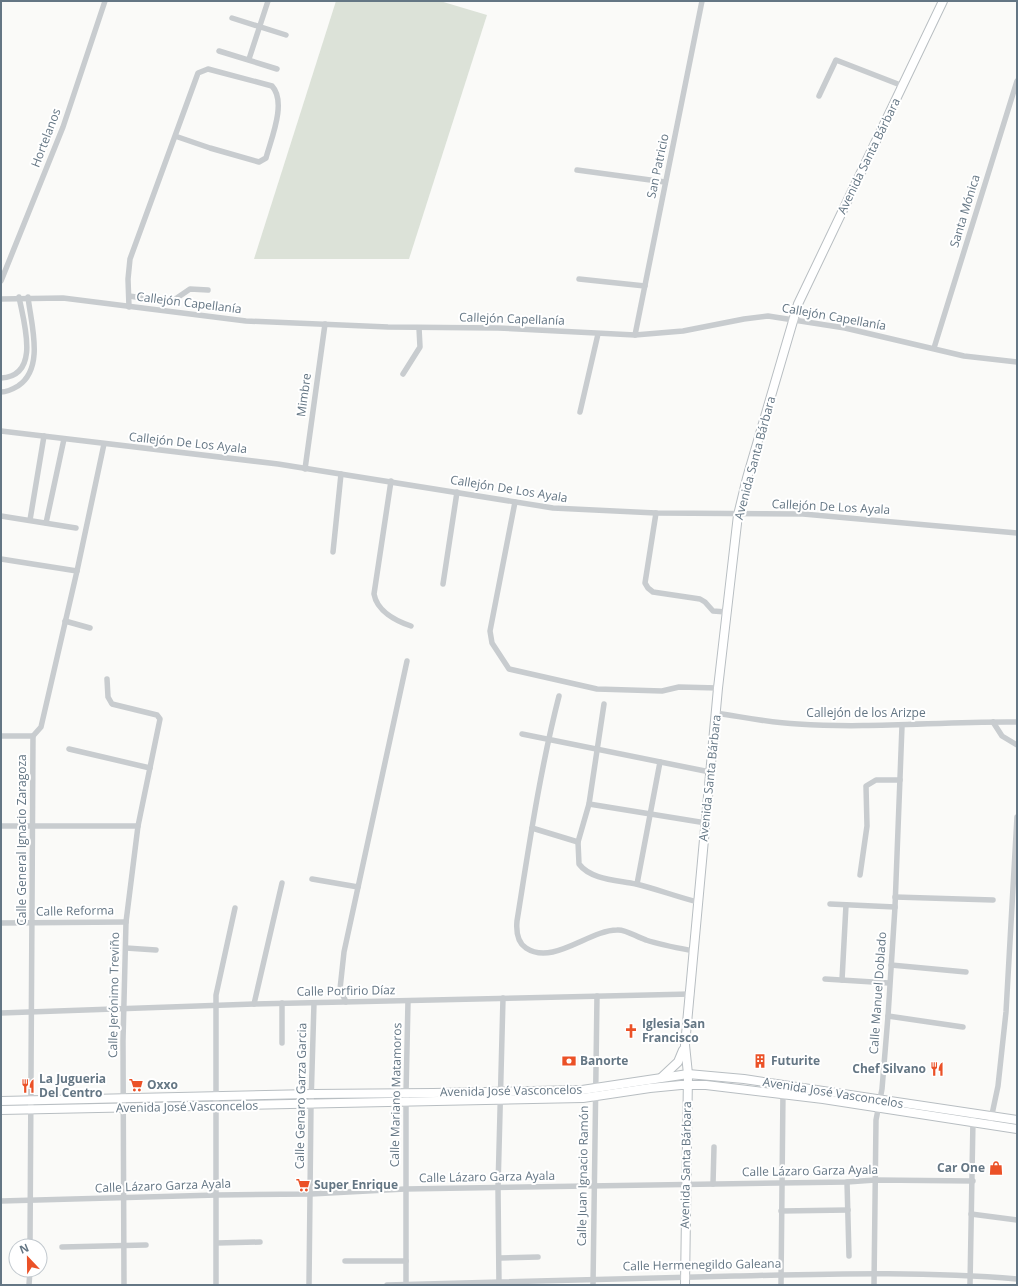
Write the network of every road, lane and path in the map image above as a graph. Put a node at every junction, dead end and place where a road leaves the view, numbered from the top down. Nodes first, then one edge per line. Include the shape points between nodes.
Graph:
1 (105, 1) edge
2 (268, 1) edge
3 (702, 1) edge
4 (944, 1) edge
5 (232, 18) dead end
6 (260, 26) junction
7 (286, 35) dead end
8 (219, 51) dead end
9 (249, 59) junction
10 (278, 69) dead end
11 (1017, 81) edge
12 (903, 86) junction
13 (819, 96) dead end
14 (175, 136) junction
15 (577, 170) dead end
16 (665, 182) junction
17 (579, 279) dead end
18 (1, 281) edge
19 (645, 286) junction
20 (208, 290) dead end
21 (129, 296) junction
22 (19, 297) junction
23 (28, 297) junction
24 (1, 299) edge
25 (129, 307) junction
26 (794, 319) junction
27 (23, 322) junction
28 (31, 322) junction
29 (325, 324) junction
30 (419, 328) junction
31 (598, 334) junction
32 (635, 335) junction
33 (934, 348) junction
34 (1017, 362) edge
35 (403, 374) dead end
36 (1, 378) edge
37 (1, 392) edge
38 (580, 412) dead end
39 (1, 431) edge
40 (44, 436) junction
41 (64, 439) junction
42 (104, 444) junction
43 (305, 468) junction
44 (341, 474) junction
45 (391, 481) junction
46 (457, 492) junction
47 (514, 502) junction
48 (656, 513) junction
49 (738, 515) junction
50 (1, 516) edge
51 (30, 520) junction
52 (46, 523) junction
53 (76, 528) dead end
54 (1017, 533) edge
55 (333, 552) dead end
56 (1, 559) edge
57 (77, 571) junction
58 (444, 584) dead end
59 (726, 612) junction
60 (65, 621) junction
61 (411, 626) dead end
62 (90, 628) dead end
63 (407, 661) dead end
64 (107, 679) dead end
65 (718, 688) junction
66 (559, 696) dead end
67 (604, 704) dead end
68 (716, 713) junction
69 (994, 722) junction
70 (1017, 722) edge
71 (902, 726) junction
72 (522, 734) dead end
73 (1, 736) edge
74 (33, 736) junction
75 (548, 740) junction
76 (1017, 746) edge
77 (69, 750) dead end
78 (598, 750) junction
79 (660, 762) junction
80 (150, 768) junction
81 (710, 772) junction
82 (900, 780) junction
83 (589, 804) junction
84 (650, 814) junction
85 (1017, 817) edge
86 (706, 823) junction
87 (33, 825) junction
88 (1, 826) edge
89 (138, 826) junction
90 (532, 828) junction
91 (1016, 838) edge
92 (578, 842) junction
93 (860, 875) dead end
94 (312, 879) dead end
95 (282, 883) dead end
96 (637, 884) junction
97 (358, 887) junction
98 (895, 896) junction
99 (993, 900) dead end
100 (698, 902) junction
101 (830, 904) dead end
102 (846, 905) junction
103 (895, 907) junction
104 (235, 908) dead end
105 (126, 922) junction
106 (33, 923) junction
107 (1, 924) edge
108 (126, 948) junction
109 (156, 950) dead end
110 (694, 951) junction
111 (891, 966) junction
112 (966, 972) dead end
113 (825, 979) dead end
114 (842, 980) junction
115 (889, 983) junction
116 (690, 994) junction
117 (597, 996) junction
118 (503, 998) junction
119 (408, 1001) junction
120 (346, 1002) junction
121 (282, 1003) junction
122 (314, 1003) junction
123 (254, 1004) junction
124 (217, 1005) junction
125 (124, 1007) junction
126 (32, 1012) junction
127 (1, 1013) edge
128 (888, 1016) junction
129 (963, 1027) dead end
130 (282, 1043) dead end
131 (684, 1047) junction
132 (685, 1074) junction
133 (662, 1077) junction
134 (684, 1085) junction
135 (783, 1089) junction
136 (500, 1092) junction
137 (595, 1093) junction
138 (311, 1094) junction
139 (217, 1096) junction
140 (406, 1097) junction
141 (123, 1098) junction
142 (31, 1100) junction
143 (500, 1100) junction
144 (1, 1101) edge
145 (879, 1103) junction
146 (311, 1104) junction
147 (217, 1106) junction
148 (123, 1108) junction
149 (1, 1110) edge
150 (32, 1111) junction
151 (973, 1114) junction
152 (992, 1116) junction
153 (1017, 1120) edge
154 (974, 1122) junction
155 (991, 1125) junction
156 (1017, 1129) edge
157 (714, 1147) dead end
158 (875, 1180) junction
159 (973, 1181) junction
160 (847, 1182) junction
161 (782, 1183) junction
162 (685, 1184) junction
163 (713, 1184) junction
164 (593, 1186) junction
165 (498, 1188) junction
166 (405, 1189) junction
167 (311, 1194) junction
168 (217, 1195) junction
169 (123, 1198) junction
170 (30, 1200) junction
171 (1, 1201) edge
172 (848, 1210) junction
173 (781, 1211) junction
174 (971, 1214) junction
175 (1017, 1220) edge
176 (30, 1238) edge
177 (260, 1242) dead end
178 (217, 1243) junction
179 (146, 1245) dead end
180 (62, 1247) dead end
181 (124, 1247) junction
182 (848, 1256) dead end
183 (538, 1257) dead end
184 (500, 1258) junction
185 (345, 1261) dead end
186 (406, 1261) junction
187 (875, 1272) junction
188 (781, 1275) junction
189 (970, 1275) junction
190 (1017, 1279) edge
191 (685, 1281) edge
192 (593, 1282) edge
193 (499, 1283) edge
194 (124, 1285) edge
195 (216, 1285) edge
196 (310, 1285) edge
197 (387, 1285) edge
198 (406, 1285) edge
199 (781, 1285) edge
200 (874, 1285) edge
201 (970, 1285) edge

1 - 18 street, Hortelanos via 63,127
2 - 6 street
3 - 16 street, San Patricio
4 - 12 main road, Avenida Santa Bárbara
5 - 6 street
6 - 7 street
6 - 9 street
8 - 9 street
9 - 10 street
11 - 33 street, Santa Mónica
12 - 13 street via 838,59 834,60
12 - 26 main road, Avenida Santa Bárbara via 806,286
14 - 14 street via 198,74 202,71 208,69 272,86 277,94 278,115 263,161 259,162
14 - 21 street via 130,259
15 - 16 street
16 - 19 street, San Patricio
17 - 19 street
19 - 32 street, San Patricio
20 - 21 street via 190,289 171,302
21 - 25 street
22 - 23 street, Callejón Capellanía
22 - 24 street, Callejón Capellanía
22 - 27 street
23 - 25 street, Callejón Capellanía via 63,298
23 - 28 street
25 - 29 street, Callejón Capellanía via 246,320
26 - 32 street, Callejón Capellanía via 758,316 683,331
26 - 33 street, Callejón Capellanía via 872,333
26 - 49 main road, Avenida Santa Bárbara
27 - 28 street
27 - 36 street via 26,363 15,376
28 - 37 street via 35,360 32,371 20,384
29 - 30 street, Callejón Capellanía
29 - 43 street, Mimbre
30 - 31 street, Callejón Capellanía via 498,328
30 - 35 street via 420,347
31 - 32 street, Callejón Capellanía
31 - 38 street
33 - 34 street, Callejón Capellanía via 990,360
39 - 40 street, Callejón De Los Ayala
40 - 41 street, Callejón De Los Ayala
40 - 51 street
41 - 42 street, Callejón De Los Ayala
41 - 52 street
42 - 43 street, Callejón De Los Ayala
42 - 57 street, Calle General Ignacio Zaragoza
43 - 44 street, Callejón De Los Ayala
44 - 45 street, Callejón De Los Ayala
44 - 55 street
45 - 46 street, Callejón De Los Ayala
45 - 61 street via 374,594 388,615
46 - 47 street, Callejón De Los Ayala
46 - 58 street
47 - 48 street, Callejón De Los Ayala via 577,510
47 - 65 street via 490,631 492,643 509,669 597,689 662,691 678,687
48 - 49 street, Callejón De Los Ayala
48 - 59 street via 645,583 648,588 653,592 700,599 713,611
49 - 54 street, Callejón De Los Ayala via 822,516
49 - 59 main road, Avenida Santa Bárbara
50 - 51 street
51 - 52 street
52 - 53 street
56 - 57 street
57 - 60 street, Calle General Ignacio Zaragoza
59 - 65 main road, Avenida Santa Bárbara
60 - 62 street
60 - 74 street, Calle General Ignacio Zaragoza via 40,728
63 - 97 street
64 - 80 street, Calle Jerónimo Treviño via 108,697 112,704 160,717
65 - 68 main road, Avenida Santa Bárbara
66 - 75 street
67 - 78 street
68 - 71 street, Callejón de los Arizpe via 796,724
68 - 81 main road, Avenida Santa Bárbara
69 - 70 street, Callejón de los Arizpe
69 - 71 street, Callejón de los Arizpe
69 - 76 street via 1002,736
71 - 82 street, Calle Manuel Doblado
72 - 75 street
73 - 74 street
74 - 87 street, Calle General Ignacio Zaragoza
75 - 78 street
75 - 90 street
77 - 80 street
78 - 79 street
78 - 83 street
79 - 81 street
79 - 84 street
80 - 89 street, Calle Jerónimo Treviño
81 - 86 main road, Avenida Santa Bárbara
82 - 93 street via 876,780 866,786 866,839
82 - 98 street, Calle Manuel Doblado
83 - 84 street
83 - 92 street
84 - 86 street
84 - 96 street
85 - 91 street
86 - 100 main road, Avenida Santa Bárbara
87 - 88 street
87 - 89 street
87 - 106 street, Calle General Ignacio Zaragoza
89 - 105 street, Calle Jerónimo Treviño
90 - 92 street
90 - 110 street via 516,932 522,946 545,954 617,930 649,941
91 - 152 street via 1006,1012
92 - 96 street via 578,859 585,870 614,880
94 - 97 street
95 - 123 street
96 - 100 street
97 - 120 street via 341,968 340,989
98 - 99 street
98 - 103 street, Calle Manuel Doblado
100 - 110 main road, Avenida Santa Bárbara
101 - 102 street
102 - 103 street
102 - 114 street
103 - 111 street, Calle Manuel Doblado
104 - 124 street via 216,995
105 - 106 street, Calle Reforma
105 - 108 street, Calle Jerónimo Treviño
106 - 107 street, Calle Reforma
106 - 126 street, Calle General Ignacio Zaragoza
108 - 109 street
108 - 125 street, Calle Jerónimo Treviño
110 - 116 main road, Avenida Santa Bárbara
111 - 112 street
111 - 115 street, Calle Manuel Doblado
113 - 114 street
114 - 115 street
115 - 128 street, Calle Manuel Doblado
116 - 117 street, Calle Porfirio Díaz
116 - 131 main road, Avenida Santa Bárbara
117 - 118 street, Calle Porfirio Díaz
117 - 137 street, Calle Juan Ignacio Ramón
118 - 119 street, Calle Porfirio Díaz
118 - 136 street
119 - 120 street, Calle Porfirio Díaz
119 - 140 street, Calle Mariano Matamoros
120 - 122 street, Calle Porfirio Díaz
121 - 122 street, Calle Porfirio Díaz
121 - 123 street, Calle Porfirio Díaz
121 - 130 street
122 - 138 street, Calle Genaro Garza Garcia
123 - 124 street, Calle Porfirio Díaz
124 - 125 street, Calle Porfirio Díaz
124 - 139 street
125 - 126 street, Calle Porfirio Díaz
125 - 141 street, Calle Jerónimo Treviño
126 - 127 street, Calle Porfirio Díaz
126 - 142 street, Calle General Ignacio Zaragoza
128 - 129 street
128 - 145 street, Calle Manuel Doblado
131 - 132 main road, Avenida Santa Bárbara
131 - 133 main road via 678,1062
132 - 133 main road, Avenida José Vasconcelos
132 - 134 main road, Avenida Santa Bárbara
132 - 135 main road, Avenida José Vasconcelos via 744,1079
133 - 137 main road, Avenida José Vasconcelos
134 - 135 main road, Avenida José Vasconcelos
134 - 137 main road, Avenida José Vasconcelos
134 - 162 main road, Avenida Santa Bárbara
135 - 145 main road, Avenida José Vasconcelos
135 - 161 street
136 - 137 main road, Avenida José Vasconcelos
136 - 140 main road, Avenida José Vasconcelos
136 - 143 street
137 - 143 main road, Avenida José Vasconcelos
137 - 164 street, Calle Juan Ignacio Ramón
138 - 139 main road, Avenida José Vasconcelos
138 - 140 main road, Avenida José Vasconcelos
138 - 146 street, Calle Genaro Garza Garcia
139 - 141 main road, Avenida José Vasconcelos
139 - 147 street
140 - 143 main road, Avenida José Vasconcelos
140 - 146 main road, Avenida José Vasconcelos
140 - 166 street, Calle Mariano Matamoros
141 - 142 main road, Avenida José Vasconcelos
141 - 148 street, Calle Jerónimo Treviño
142 - 144 main road, Avenida José Vasconcelos
142 - 150 street, Calle General Ignacio Zaragoza
143 - 165 street
145 - 151 main road, Avenida José Vasconcelos
145 - 154 main road, Avenida José Vasconcelos
145 - 158 street, Calle Manuel Doblado
146 - 147 main road, Avenida José Vasconcelos
146 - 167 street, Calle Genaro Garza Garcia
147 - 148 main road, Avenida José Vasconcelos
147 - 168 street
148 - 150 main road, Avenida José Vasconcelos
148 - 169 street, Calle Jerónimo Treviño
149 - 150 main road, Avenida José Vasconcelos
150 - 170 street, Calle General Ignacio Zaragoza
151 - 152 main road, Avenida José Vasconcelos
151 - 154 street
152 - 153 main road, Avenida José Vasconcelos
152 - 155 street
154 - 155 main road, Avenida José Vasconcelos
154 - 159 street
155 - 156 main road, Avenida José Vasconcelos
157 - 163 street
158 - 159 street, Calle Lázaro Garza Ayala
158 - 160 street, Calle Lázaro Garza Ayala
158 - 187 street, Calle Manuel Doblado
159 - 174 street
160 - 161 street, Calle Lázaro Garza Ayala
160 - 172 street
161 - 163 street, Calle Lázaro Garza Ayala
161 - 173 street
162 - 163 street, Calle Lázaro Garza Ayala
162 - 164 street, Calle Lázaro Garza Ayala
162 - 191 main road, Avenida Santa Bárbara
164 - 165 street, Calle Lázaro Garza Ayala
164 - 192 street, Calle Juan Ignacio Ramón
165 - 166 street, Calle Lázaro Garza Ayala
165 - 184 street
166 - 167 street, Calle Lázaro Garza Ayala
166 - 186 street, Calle Mariano Matamoros
167 - 168 street, Calle Lázaro Garza Ayala
167 - 196 street, Calle Genaro Garza Garcia
168 - 169 street, Calle Lázaro Garza Ayala
168 - 178 street
169 - 170 street, Calle Lázaro Garza Ayala
169 - 181 street, Calle Jerónimo Treviño
170 - 171 street, Calle Lázaro Garza Ayala
170 - 176 street, Calle General Ignacio Zaragoza
172 - 173 street
172 - 182 street
173 - 188 street
174 - 175 street
174 - 189 street
177 - 178 street
178 - 195 street
179 - 181 street
180 - 181 street
181 - 194 street, Calle Jerónimo Treviño
183 - 184 street
184 - 193 street
185 - 186 street
186 - 198 street, Calle Mariano Matamoros
187 - 188 street, Calle Hermenegildo Galeana
187 - 189 street, Calle Hermenegildo Galeana
187 - 200 street, Calle Manuel Doblado
188 - 191 street, Calle Hermenegildo Galeana
188 - 199 street
189 - 190 street, Calle Hermenegildo Galeana
189 - 201 street
191 - 192 street, Calle Hermenegildo Galeana
192 - 193 street, Calle Hermenegildo Galeana
193 - 198 street, Calle Hermenegildo Galeana
197 - 198 street, Calle Hermenegildo Galeana

